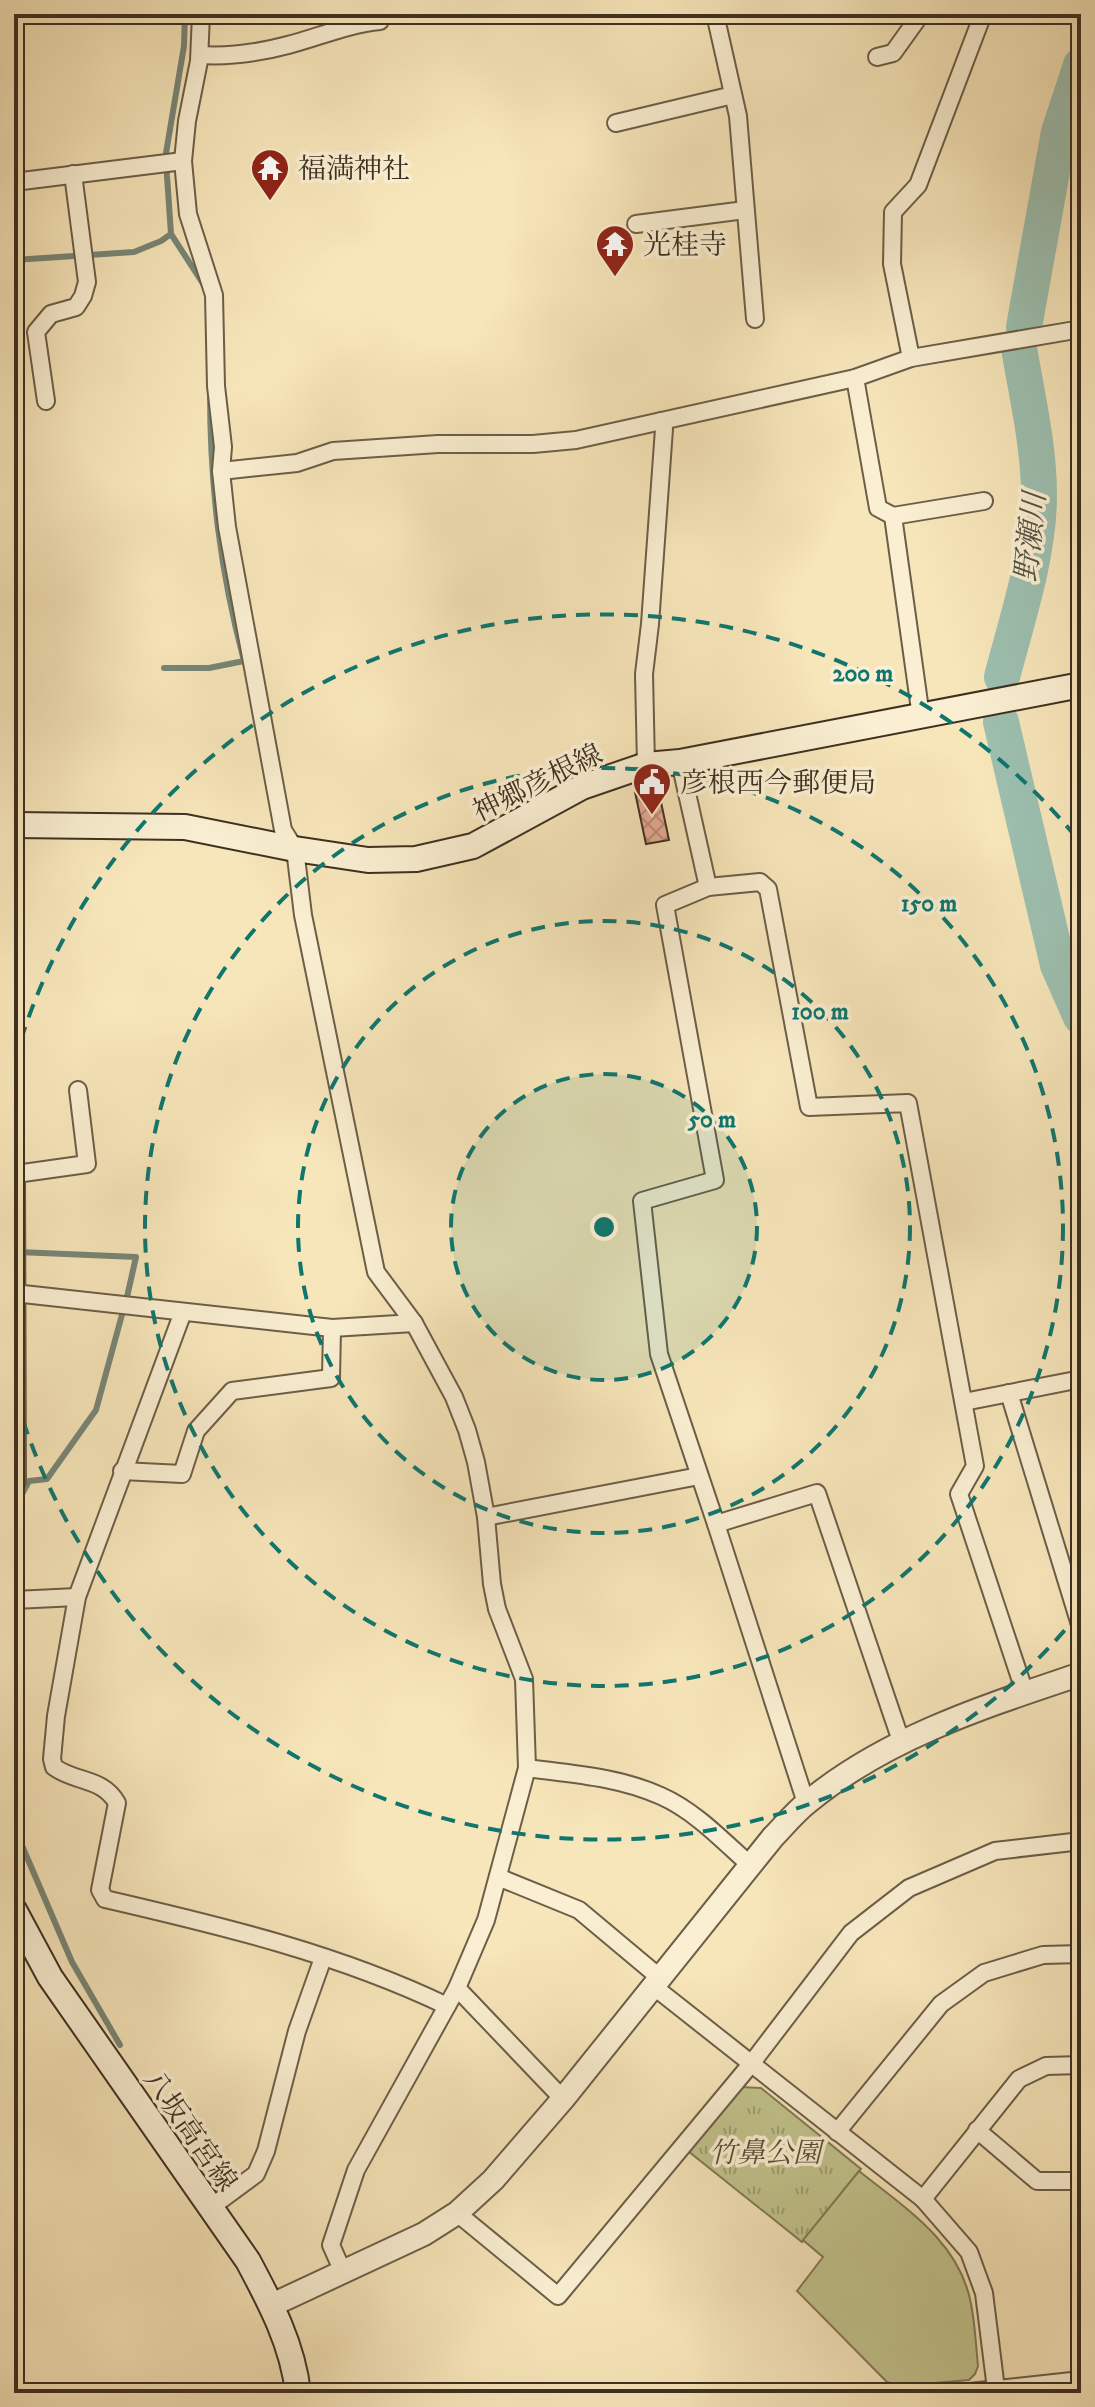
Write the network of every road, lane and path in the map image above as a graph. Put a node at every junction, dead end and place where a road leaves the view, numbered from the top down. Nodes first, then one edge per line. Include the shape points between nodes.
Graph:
1 (201, 14) edge
2 (715, 14) edge
3 (921, 14) edge
4 (983, 14) edge
5 (380, 21) dead end
6 (200, 55) junction
7 (877, 57) dead end
8 (733, 95) junction
9 (616, 123) dead end
10 (173, 162) junction
11 (73, 174) junction
12 (14, 182) edge
13 (745, 210) junction
14 (636, 224) dead end
15 (755, 319) dead end
16 (1081, 329) edge
17 (911, 358) junction
18 (855, 378) junction
19 (46, 401) dead end
20 (661, 421) junction
21 (221, 471) junction
22 (984, 501) dead end
23 (893, 516) junction
24 (1081, 685) edge
25 (921, 717) junction
26 (680, 762) junction
27 (646, 765) junction
28 (14, 825) edge
29 (295, 849) junction
30 (708, 887) junction
31 (78, 1090) dead end
32 (15, 1294) edge
33 (183, 1312) junction
34 (414, 1323) junction
35 (332, 1328) junction
36 (1081, 1379) edge
37 (1009, 1393) junction
38 (964, 1402) junction
39 (122, 1471) junction
40 (699, 1476) junction
41 (14, 1486) edge
42 (486, 1517) junction
43 (716, 1524) junction
44 (77, 1597) junction
45 (14, 1600) edge
46 (1081, 1628) edge
47 (1081, 1674) edge
48 (1025, 1693) junction
49 (901, 1741) junction
50 (527, 1768) junction
51 (806, 1803) junction
52 (1081, 1841) edge
53 (750, 1865) junction
54 (498, 1877) junction
55 (14, 1910) edge
56 (1081, 1954) edge
57 (323, 1958) junction
58 (656, 1982) junction
59 (457, 1988) junction
60 (447, 2006) junction
61 (751, 2064) junction
62 (1081, 2065) edge
63 (563, 2099) junction
64 (977, 2130) junction
65 (837, 2132) junction
66 (1081, 2181) edge
67 (923, 2199) junction
68 (210, 2208) junction
69 (457, 2213) junction
70 (343, 2272) junction
71 (272, 2305) junction
72 (1081, 2380) edge
73 (996, 2389) junction
74 (298, 2393) edge
75 (960, 2393) edge

1 - 6 street
2 - 8 street
3 - 7 street via 893,53
4 - 17 street via 918,185 893,212 892,264
5 - 6 street via 232,57
6 - 10 street
8 - 9 street
8 - 13 street
10 - 11 street
10 - 21 street via 214,295
11 - 12 street
11 - 19 street via 87,282 76,307 51,314 36,332
13 - 14 street
13 - 15 street
16 - 17 street
17 - 18 street
18 - 20 street
18 - 23 street via 878,508
20 - 21 street via 576,440 333,451 297,463
20 - 27 street via 644,674
21 - 29 street via 283,830
22 - 23 street
23 - 25 street
24 - 25 main road, 神郷彦根線
25 - 26 main road, 神郷彦根線
26 - 27 main road, 神郷彦根線
26 - 30 street
27 - 29 main road, 神郷彦根線 via 582,787 473,846 416,859 368,860
28 - 29 main road, 神郷彦根線 via 185,827
29 - 34 street via 303,915 376,1272
30 - 38 street via 760,882 768,889 809,1107 908,1103
30 - 40 street via 665,905 715,1180 642,1201 659,1354
31 - 32 street via 87,1164 16,1174
32 - 33 street
32 - 41 street
33 - 35 street
33 - 39 street
34 - 35 street
34 - 42 street via 467,1430
35 - 39 street via 331,1378 232,1391 196,1431 182,1474
36 - 37 street
37 - 38 street
37 - 46 street
38 - 48 street via 975,1466 959,1494
39 - 44 street
40 - 42 street
40 - 43 street
42 - 50 street via 497,1609 524,1679
43 - 49 street via 817,1493
43 - 51 street
44 - 45 street
44 - 57 street via 52,1759 59,1771 111,1792 117,1803 100,1890 105,1899 230,1928
47 - 48 street
48 - 49 street
49 - 51 street
50 - 53 street via 622,1781 663,1797 697,1818
50 - 54 street
51 - 53 street
52 - 61 street via 995,1851 909,1888 851,1933
53 - 58 street
54 - 58 street via 579,1910
54 - 59 street
55 - 68 main road, 八坂高宮線 via 50,1977
56 - 65 street via 1043,1955 984,1973 941,2004
57 - 60 street via 392,1980
57 - 68 street via 256,2174
58 - 61 street
58 - 63 street
59 - 60 street
59 - 63 street
60 - 70 street via 356,2170 331,2245
61 - 65 street
61 - 69 street via 558,2296
62 - 64 street via 1046,2066 1019,2079
63 - 69 street
64 - 66 street via 1037,2181
64 - 67 street
65 - 67 street
67 - 73 street via 974,2265 984,2293
68 - 71 main road, 八坂高宮線
69 - 70 street
70 - 71 street
71 - 74 main road, 八坂高宮線
72 - 73 street
73 - 75 street

